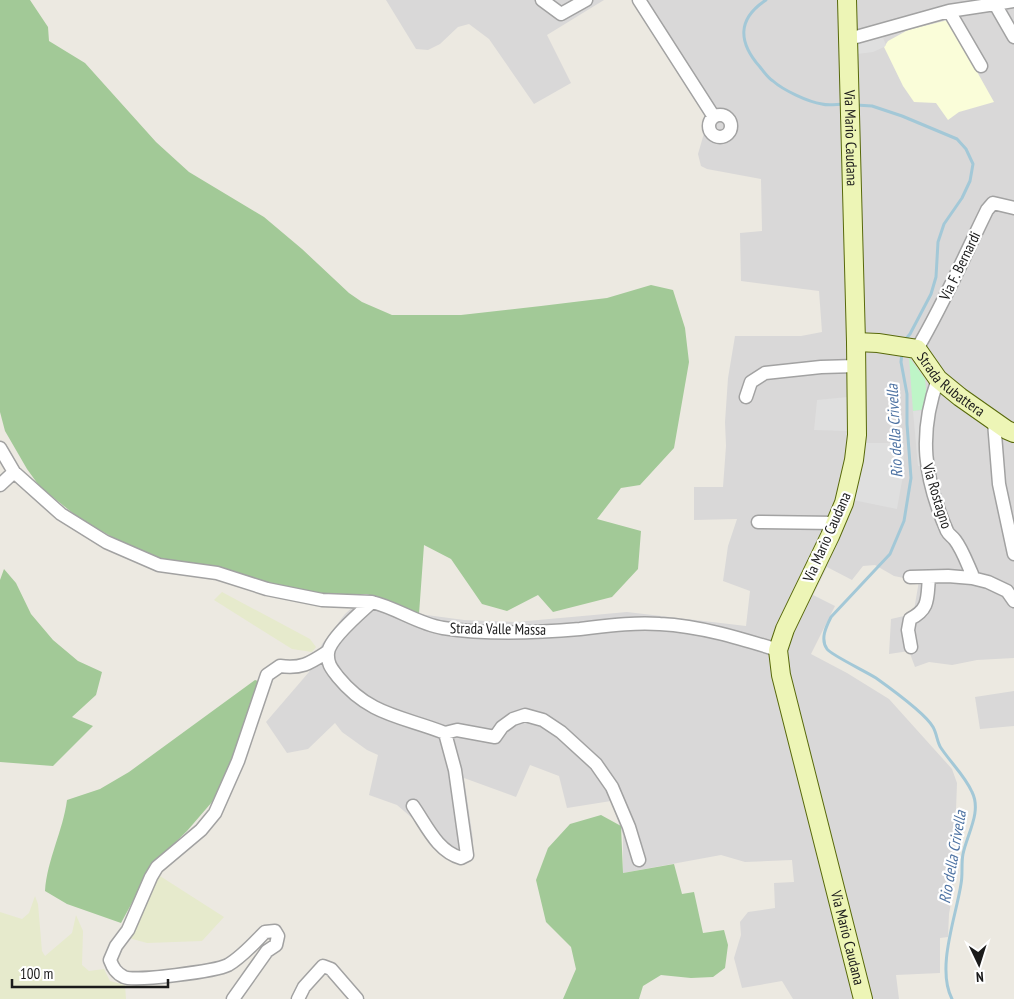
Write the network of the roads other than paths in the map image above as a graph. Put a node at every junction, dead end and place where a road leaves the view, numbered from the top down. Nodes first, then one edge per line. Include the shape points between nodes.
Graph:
1 (542, 0) edge
2 (586, 0) edge
3 (639, 0) edge
4 (847, 0) edge
5 (1014, 1) edge
6 (995, 4) junction
7 (950, 11) junction
8 (1014, 37) edge
9 (848, 38) junction
10 (980, 66) dead end
11 (714, 117) dead end
12 (1014, 208) edge
13 (856, 342) junction
14 (907, 348) junction
15 (856, 366) junction
16 (938, 379) junction
17 (746, 397) dead end
18 (994, 422) junction
19 (1014, 433) edge
20 (0, 448) edge
21 (14, 472) junction
22 (0, 485) edge
23 (758, 522) dead end
24 (836, 524) junction
25 (1014, 554) edge
26 (910, 577) dead end
27 (929, 577) junction
28 (972, 578) junction
29 (1014, 601) edge
30 (372, 602) junction
31 (911, 647) dead end
32 (778, 650) junction
33 (327, 652) junction
34 (445, 733) junction
35 (413, 806) dead end
36 (639, 860) dead end
37 (233, 999) edge
38 (298, 999) edge
39 (358, 999) edge
40 (863, 999) edge

1 - 2 street via 561,14
3 - 11 street
4 - 9 main road, Via Mario Caudana
5 - 6 street
6 - 7 street
6 - 8 street
7 - 9 street
7 - 10 street
9 - 13 main road, Via Mario Caudana
12 - 14 street, Via F. Bernardi via 992,203 934,320
13 - 14 main road
13 - 15 main road, Via Mario Caudana
14 - 16 main road, Strada Rubattera
15 - 17 street via 821,366 765,373 751,382
15 - 24 main road, Via Mario Caudana via 854,460 850,484
16 - 18 main road, Strada Rubattera
16 - 28 street, Via Rostagno via 931,399 926,435 926,468 948,534 955,540
18 - 19 main road, Strada Rubattera
18 - 25 street via 999,484
20 - 21 street, Strada Valle Massa
21 - 22 street
21 - 30 street, Strada Valle Massa via 61,514 106,542 159,565 217,573 267,589 322,600
23 - 24 street
24 - 32 main road, Via Mario Caudana via 785,628
26 - 27 street
27 - 28 street
27 - 31 street via 924,608 910,619
28 - 29 street via 1007,591
30 - 32 street, Strada Valle Massa via 442,628 523,633 617,624 660,624 716,632
30 - 33 street via 341,631
32 - 40 main road, Via Mario Caudana via 781,675
33 - 34 street via 328,664 361,700 377,710
33 - 37 street via 295,668 280,666 267,675 241,753 215,813 201,830 157,867 128,930 110,960 114,969 126,978 210,971 226,966 265,932 275,931 278,936 276,945 267,951
34 - 35 street via 455,770 467,855 461,858 439,846
34 - 36 street via 457,730 495,737 502,727 519,717 526,715 543,720 596,764 612,787
38 - 39 street via 323,966 331,969

